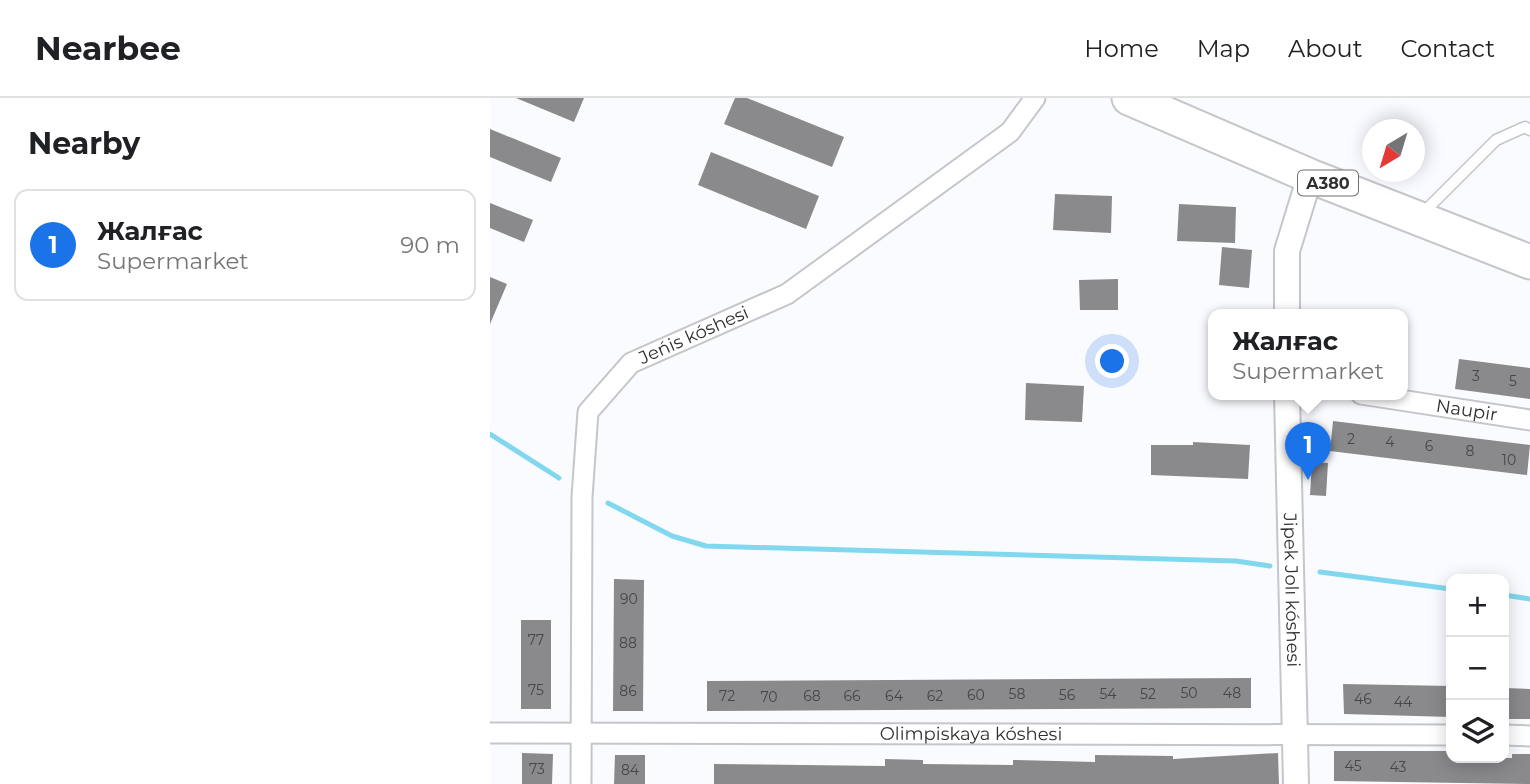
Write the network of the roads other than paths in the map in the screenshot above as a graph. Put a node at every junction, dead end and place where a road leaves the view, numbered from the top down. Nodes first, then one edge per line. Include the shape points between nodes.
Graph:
1 (1035, 98) edge
2 (1129, 98) edge
3 (1175, 106) edge
4 (1530, 130) edge
5 (1310, 176) junction
6 (1417, 219) junction
7 (1530, 262) edge
8 (1287, 309) edge
9 (1287, 400) edge
10 (1402, 400) edge
11 (1530, 419) edge
12 (581, 732) junction
13 (490, 733) edge
14 (1295, 733) junction
15 (1446, 735) edge
16 (1509, 735) edge
17 (1530, 736) edge
18 (581, 784) edge
19 (1296, 784) edge

1 - 12 street, Jeńis kóshesi via 1010,132 798,286 631,363 588,412 582,497
2 - 3 highway, A380
3 - 5 highway, A380
4 - 6 lane via 1525,127 1496,140
5 - 6 highway, A380
5 - 8 street via 1287,251
6 - 7 highway, A380
9 - 14 street, Jipek Jolı kóshesi
10 - 11 street, Naupir
12 - 13 street, Olimpiskaya kóshesi
12 - 14 street, Olimpiskaya kóshesi
12 - 18 street, Jeńis kóshesi
14 - 15 street, Olimpiskaya kóshesi
14 - 19 street, Jipek Jolı kóshesi
16 - 17 street

